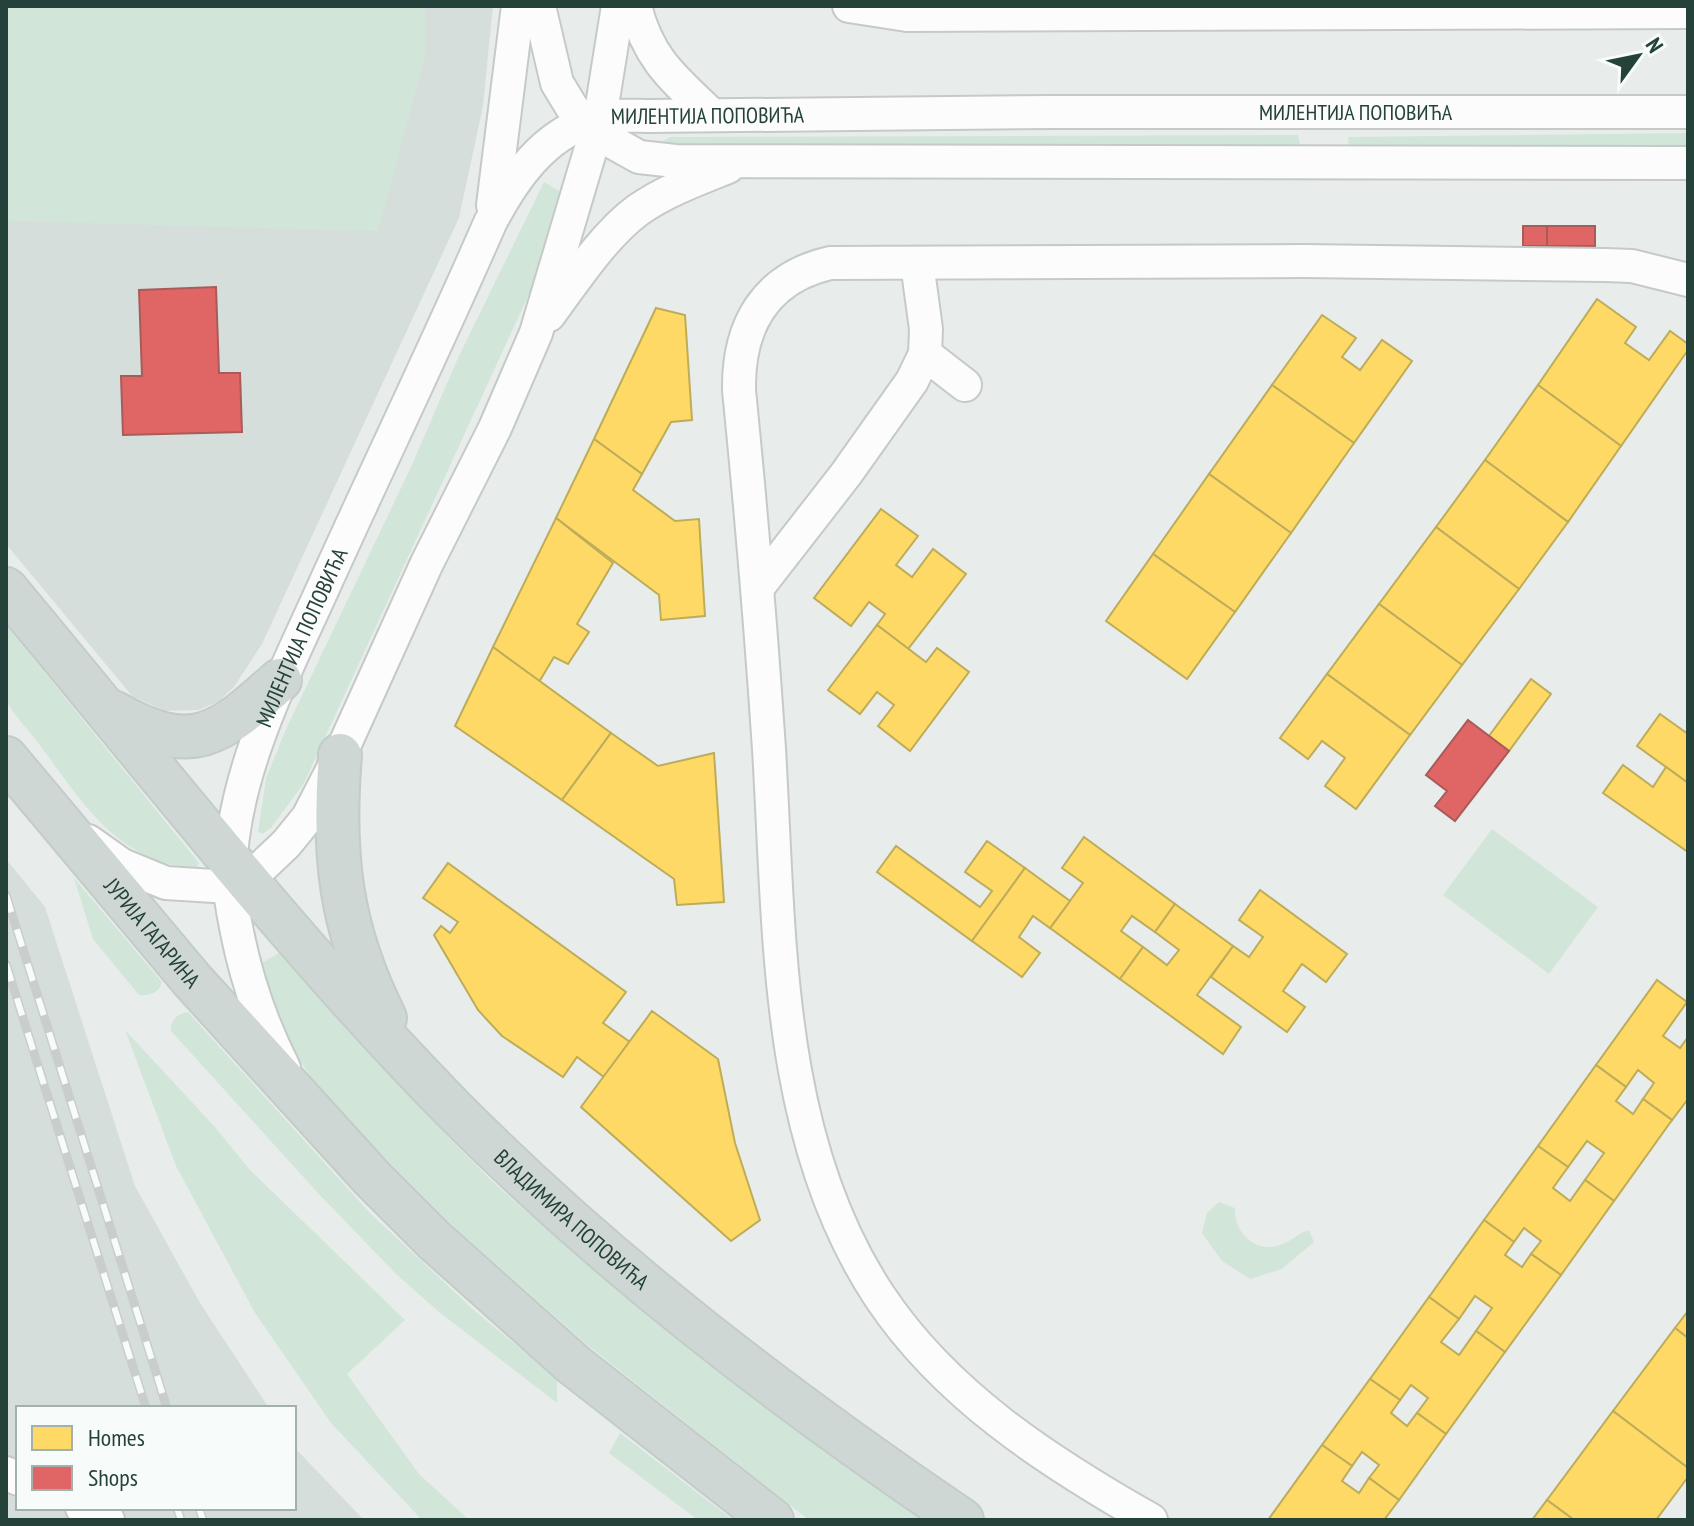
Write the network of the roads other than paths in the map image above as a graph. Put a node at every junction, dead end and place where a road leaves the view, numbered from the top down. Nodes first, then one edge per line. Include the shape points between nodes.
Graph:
1 (518, 6) edge
2 (539, 6) edge
3 (618, 6) edge
4 (635, 6) edge
5 (849, 6) edge
6 (1204, 10) edge
7 (1688, 12) edge
8 (1688, 112) edge
9 (712, 115) junction
10 (593, 125) junction
11 (742, 161) junction
12 (1688, 163) edge
13 (490, 223) junction
14 (917, 263) junction
15 (1688, 280) edge
16 (536, 333) junction
17 (925, 354) junction
18 (965, 385) dead end
19 (759, 586) junction
20 (6, 589) edge
21 (280, 680) junction
22 (103, 706) junction
23 (340, 755) junction
24 (6, 758) edge
25 (49, 812) junction
26 (236, 876) junction
27 (405, 1058) junction
28 (302, 1103) junction
29 (86, 1510) edge
30 (108, 1520) edge
31 (772, 1520) edge
32 (962, 1520) edge
33 (1151, 1520) edge

1 - 13 street
2 - 10 street via 557,83
3 - 10 street
4 - 9 street via 658,61
5 - 6 street via 907,15
6 - 7 street
8 - 9 street, МИЛЕНТИЈА ПОПОВИЋА
9 - 10 street, МИЛЕНТИЈА ПОПОВИЋА
10 - 11 street, МИЛЕНТИЈА ПОПОВИЋА via 645,158
10 - 13 street, МИЛЕНТИЈА ПОПОВИЋА via 558,139 522,169
10 - 16 street, МИЛЕНТИЈА ПОПОВИЋА
11 - 12 street, МИЛЕНТИЈА ПОПОВИЋА
11 - 16 street via 639,210 593,257
13 - 21 street, МИЛЕНТИЈА ПОПОВИЋА
14 - 15 street via 1605,265
14 - 17 street
14 - 19 street via 830,263 807,269 775,290 756,313 739,364
16 - 23 street, МИЛЕНТИЈА ПОПОВИЋА
17 - 18 street
17 - 19 street via 896,405
19 - 33 street via 783,983 800,1093 822,1181 853,1252 881,1298 953,1384 1054,1462
20 - 22 main road
21 - 22 main road via 236,718 204,735 148,729
21 - 26 street, МИЛЕНТИЈА ПОПОВИЋА via 244,789
22 - 26 main road
23 - 26 street, МИЛЕНТИЈА ПОПОВИЋА via 308,817 286,844
23 - 27 main road via 335,810 349,929
24 - 25 main road, ЈУРИЈА ГАГАРИНА
25 - 26 street via 122,865 143,874 178,885
25 - 28 main road, ЈУРИЈА ГАГАРИНА
26 - 27 main road, ВЛАДИМИРА ПОПОВИЋА
26 - 28 street, МИЛЕНТИЈА ПОПОВИЋА via 242,958 257,1011
27 - 32 main road, ВЛАДИМИРА ПОПОВИЋА via 521,1174 651,1289 775,1388
28 - 31 main road via 413,1219 538,1334
29 - 30 street

